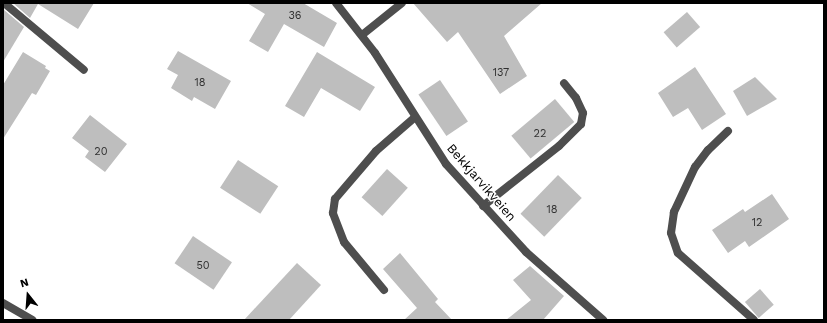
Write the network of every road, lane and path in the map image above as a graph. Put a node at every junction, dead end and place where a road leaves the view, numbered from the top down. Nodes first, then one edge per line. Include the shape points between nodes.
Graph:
1 (4, 3) edge
2 (336, 3) edge
3 (402, 3) edge
4 (362, 35) junction
5 (84, 70) dead end
6 (564, 83) dead end
7 (414, 118) junction
8 (728, 131) dead end
9 (483, 206) junction
10 (384, 290) dead end
11 (3, 303) edge
12 (32, 320) edge
13 (603, 320) edge
14 (754, 320) edge

1 - 5 street
2 - 4 street, Bekkjarvikveien
3 - 4 street
4 - 7 street, Bekkjarvikveien
6 - 9 street via 583,113 581,124 559,146
7 - 9 street, Bekkjarvikveien via 446,164
7 - 10 street via 376,151 335,198 333,213 344,242
8 - 14 street via 695,167 674,212 670,233 678,253
9 - 13 street, Bekkjarvikveien via 526,252
11 - 12 street

